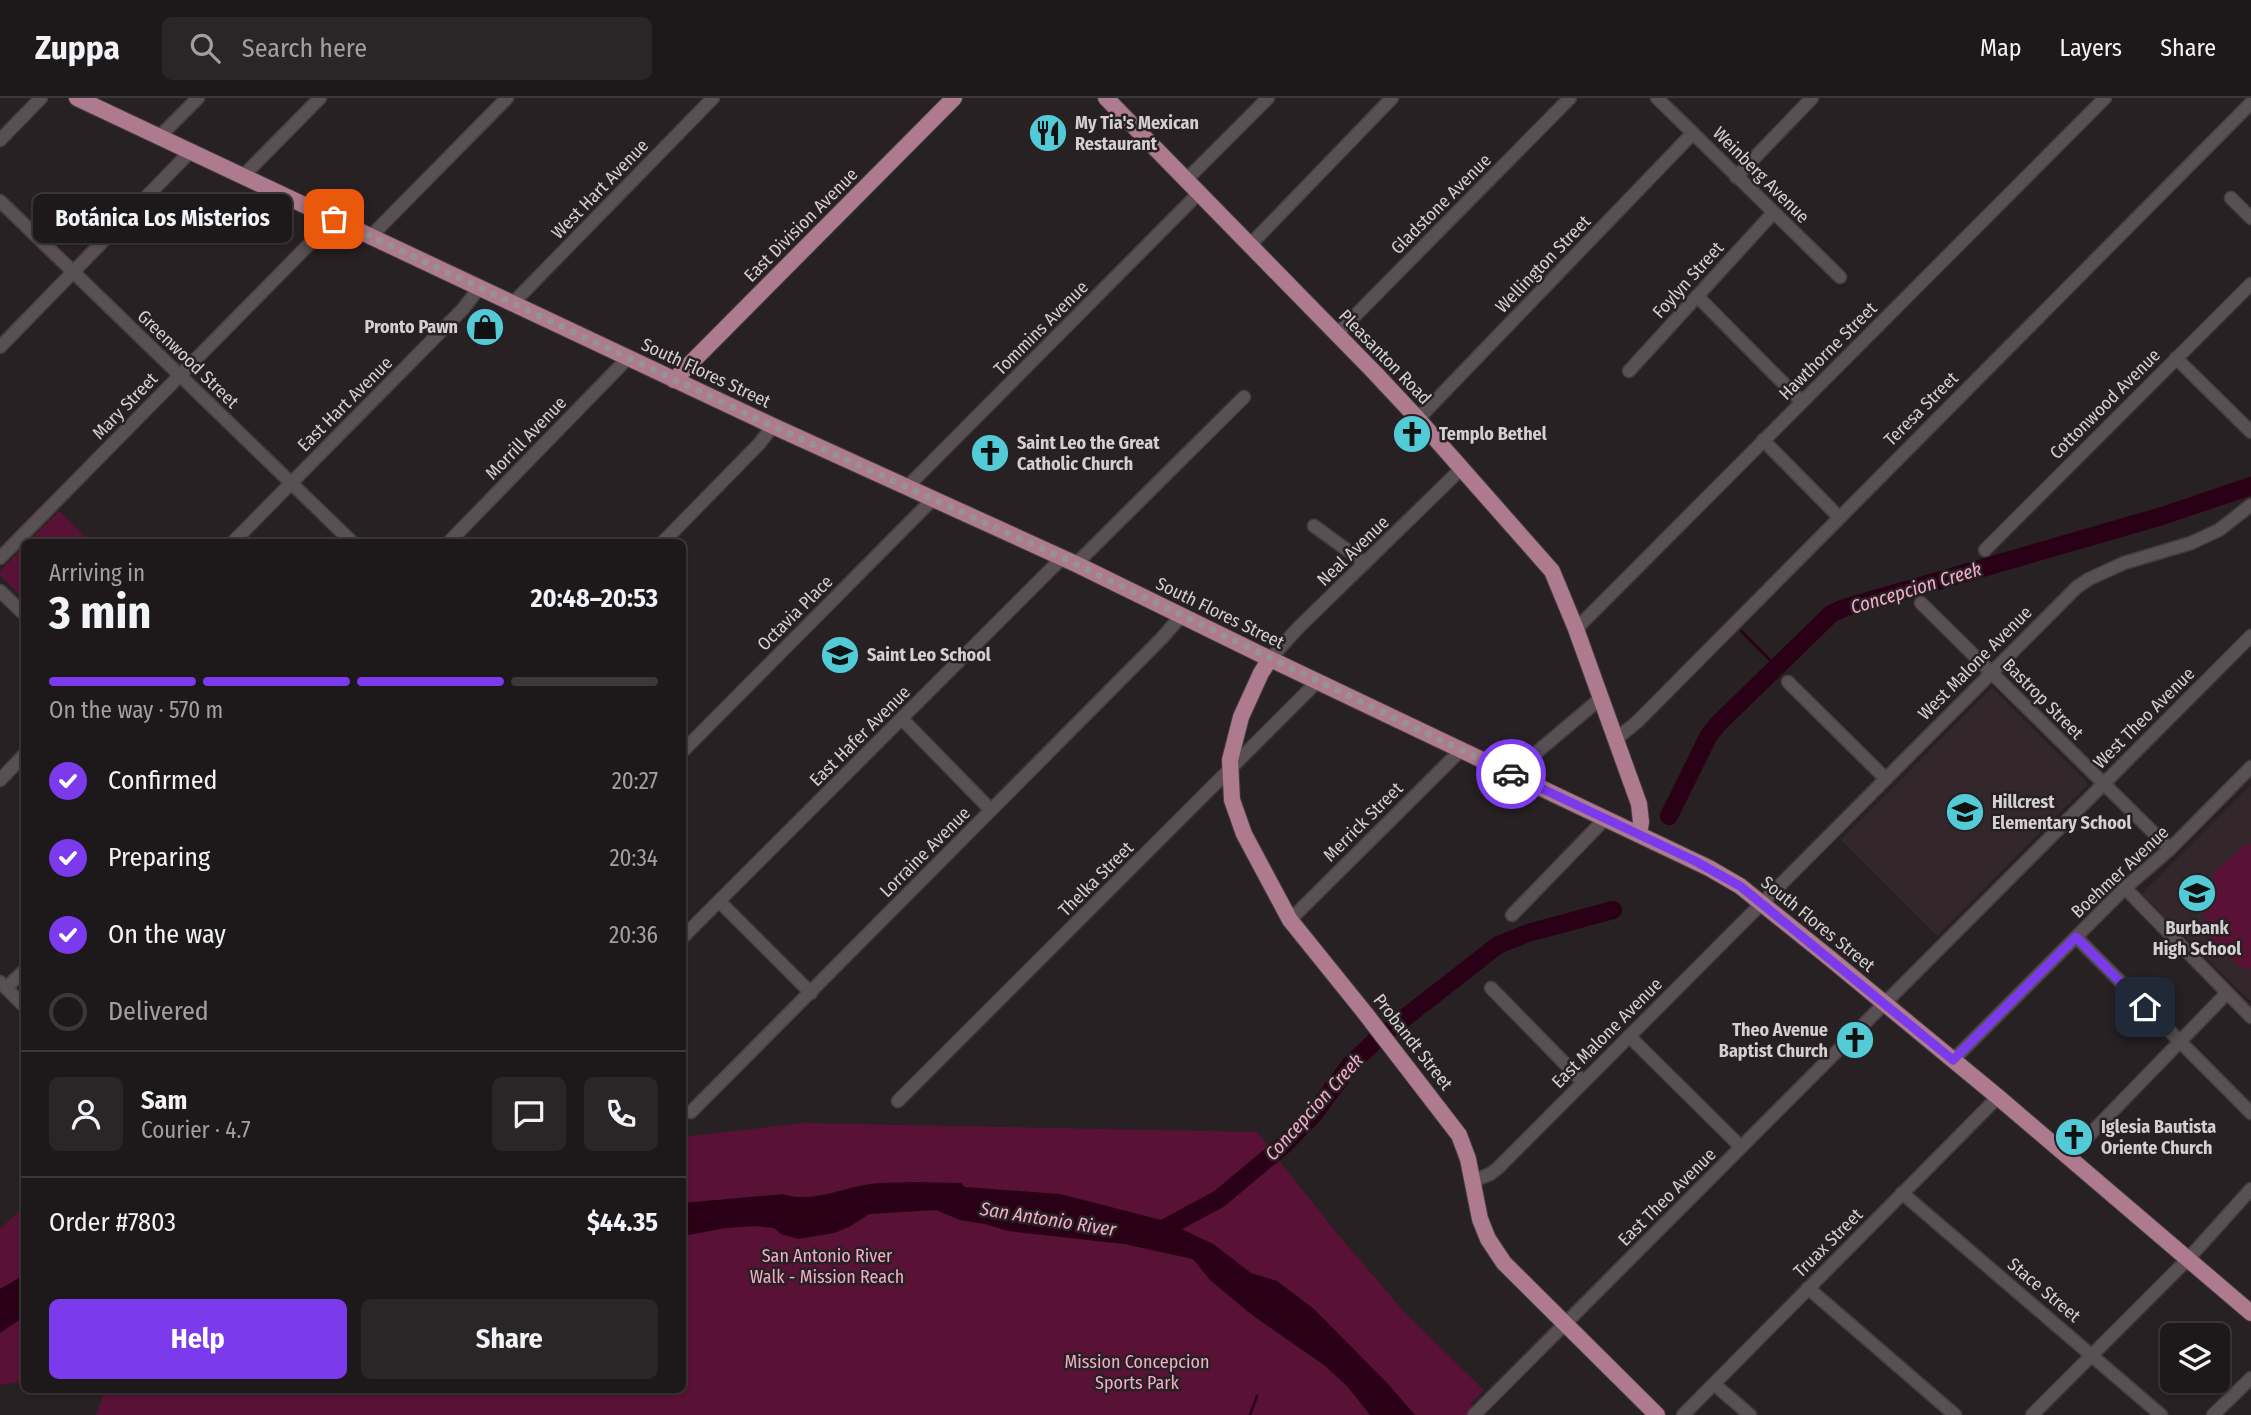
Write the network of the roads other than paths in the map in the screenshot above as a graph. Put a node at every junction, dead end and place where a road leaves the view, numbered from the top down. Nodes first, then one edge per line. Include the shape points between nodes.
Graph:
1 (41, 98) edge
2 (77, 98) edge
3 (198, 98) edge
4 (320, 98) edge
5 (507, 98) edge
6 (713, 98) edge
7 (954, 98) edge
8 (1106, 98) edge
9 (1268, 98) edge
10 (1392, 98) edge
11 (1570, 98) edge
12 (1657, 98) edge
13 (1812, 98) edge
14 (2105, 98) edge
15 (2251, 103) edge
16 (1693, 133) junction
17 (159, 137) junction
18 (0, 140) edge
19 (191, 151) junction
20 (243, 176) junction
21 (1736, 177) junction
22 (1186, 180) junction
23 (1199, 193) junction
24 (2231, 198) dead end
25 (0, 201) edge
26 (1773, 213) junction
27 (2251, 218) edge
28 (334, 219) junction
29 (370, 237) junction
30 (1249, 246) junction
31 (73, 272) junction
32 (1840, 277) dead end
33 (2251, 284) edge
34 (479, 288) junction
35 (1697, 296) junction
36 (512, 304) junction
37 (1336, 334) junction
38 (0, 347) edge
39 (628, 358) junction
40 (2176, 358) junction
41 (1629, 370) dead end
42 (179, 376) junction
43 (674, 380) junction
44 (1244, 397) dead end
45 (1802, 402) junction
46 (1418, 419) junction
47 (773, 426) junction
48 (2251, 432) edge
49 (1763, 440) junction
50 (1461, 469) junction
51 (291, 483) junction
52 (907, 487) junction
53 (933, 499) junction
54 (2251, 506) edge
55 (1839, 517) junction
56 (1314, 526) dead end
57 (236, 539) edge
58 (349, 539) edge
59 (452, 539) edge
60 (666, 539) edge
61 (1985, 550) dead end
62 (0, 558) edge
63 (1069, 561) junction
64 (1365, 563) junction
65 (0, 591) edge
66 (1921, 603) dead end
67 (21, 611) edge
68 (1182, 615) junction
69 (1576, 629) junction
70 (2251, 636) edge
71 (1270, 659) junction
72 (1990, 671) junction
73 (1318, 681) junction
74 (1788, 682) dead end
75 (1601, 698) junction
76 (902, 719) junction
77 (1616, 738) junction
78 (686, 748) edge
79 (1461, 750) junction
80 (21, 758) edge
81 (2251, 767) edge
82 (1230, 770) junction
83 (1511, 774) junction
84 (1885, 778) junction
85 (0, 780) edge
86 (2104, 784) junction
87 (991, 810) junction
88 (1605, 819) junction
89 (1639, 834) junction
90 (2170, 849) junction
91 (2125, 888) junction
92 (719, 901) junction
93 (1761, 902) junction
94 (1512, 915) dead end
95 (1290, 920) junction
96 (686, 934) edge
97 (2076, 937) junction
98 (21, 973) edge
99 (3, 985) edge
100 (1491, 988) dead end
101 (811, 993) junction
102 (2227, 993) junction
103 (21, 1003) edge
104 (1885, 1004) junction
105 (2251, 1017) edge
106 (1629, 1035) junction
107 (2180, 1042) junction
108 (1953, 1060) junction
109 (1583, 1082) junction
110 (1998, 1097) junction
111 (898, 1101) dead end
112 (691, 1112) dead end
113 (2251, 1113) edge
114 (1741, 1147) junction
115 (2069, 1156) junction
116 (1473, 1181) junction
117 (2251, 1189) edge
118 (1902, 1193) junction
119 (2189, 1258) junction
120 (1808, 1288) junction
121 (2251, 1313) edge
122 (1564, 1324) junction
123 (2093, 1355) junction
124 (2251, 1378) edge
125 (1714, 1384) junction
126 (1474, 1415) edge
127 (1657, 1415) edge
128 (1683, 1415) edge
129 (1750, 1415) edge
130 (1955, 1415) edge
131 (2032, 1415) edge
132 (2161, 1415) edge
133 (2213, 1415) edge

1 - 18 street
2 - 17 main road, South Flores Street
3 - 17 street
4 - 20 street
5 - 29 street
6 - 36 street, West Hart Avenue
7 - 43 main road, East Division Avenue
8 - 22 main road, Pleasanton Road
9 - 22 street
10 - 30 street
11 - 37 street, Gladstone Avenue
12 - 16 street, Weinberg Avenue
13 - 21 street
14 - 45 street, Hawthorne Street
15 - 55 street, Teresa Street
16 - 21 street, Weinberg Avenue
16 - 46 street, Wellington Street
17 - 19 main road, South Flores Street
19 - 20 main road, South Flores Street
19 - 31 street
20 - 28 main road, South Flores Street
21 - 26 street, Weinberg Avenue
22 - 23 main road, Pleasanton Road
23 - 30 main road, Pleasanton Road
23 - 52 street, Tommins Avenue
24 - 27 street
25 - 31 street, Greenwood Street
26 - 32 street, Weinberg Avenue
26 - 35 street, Foylyn Street
28 - 29 main road, South Flores Street
28 - 42 street, Mary Street
29 - 34 main road, South Flores Street
30 - 37 main road, Pleasanton Road
31 - 38 street
31 - 42 street, Greenwood Street
33 - 40 street, Cottonwood Avenue
34 - 36 main road, South Flores Street
34 - 51 street, East Hart Avenue
35 - 41 street, Foylyn Street
35 - 45 street
36 - 39 main road, South Flores Street
37 - 46 main road, Pleasanton Road
39 - 43 main road, South Flores Street
39 - 59 street, Morrill Avenue
40 - 48 street
40 - 61 street, Cottonwood Avenue
42 - 51 street, Greenwood Street
42 - 62 street, Mary Street
43 - 47 main road, South Flores Street
44 - 63 street, East Hafer Avenue
45 - 49 street, Hawthorne Street
46 - 50 main road, Pleasanton Road
47 - 52 main road, South Flores Street
47 - 60 street
49 - 55 street
49 - 69 street, Hawthorne Street
50 - 64 street, Neal Avenue
50 - 69 main road, Pleasanton Road via 1552,571
51 - 57 street, East Hart Avenue
51 - 58 street, Greenwood Street
52 - 53 main road, South Flores Street
53 - 63 main road, South Flores Street
53 - 78 street, Octavia Place
54 - 72 street, West Malone Avenue via 2191,543 2123,563 2088,579
55 - 77 street, Teresa Street
56 - 64 street
63 - 68 main road, South Flores Street
63 - 76 street, East Hafer Avenue
64 - 71 street, Neal Avenue
65 - 67 street
66 - 72 street, Bastrop Street
68 - 71 main road, South Flores Street
68 - 87 street, Lorraine Avenue
69 - 75 main road, Pleasanton Road
70 - 86 street, West Theo Avenue
71 - 73 main road, South Flores Street
71 - 82 main road, Probandt Street via 1241,717
72 - 84 street, West Malone Avenue
72 - 86 street, Bastrop Street
73 - 79 main road, South Flores Street
73 - 82 street, Thelka Street
74 - 84 street
75 - 77 main road, Pleasanton Road
75 - 83 street
76 - 87 street
76 - 92 street, East Hafer Avenue
77 - 89 main road, Pleasanton Road via 1639,804
79 - 83 main road, South Flores Street
79 - 95 street, Merrick Street
80 - 85 street
81 - 90 street, Boehmer Avenue
82 - 95 main road, Probandt Street via 1232,800 1244,834
82 - 111 street, Thelka Street
83 - 88 main road, South Flores Street
84 - 93 street, West Malone Avenue
86 - 90 street, Bastrop Street
86 - 104 street, West Theo Avenue
87 - 101 street, Lorraine Avenue
88 - 89 main road, South Flores Street
88 - 94 street
89 - 93 main road, South Flores Street via 1709,868
90 - 91 street, Boehmer Avenue
91 - 97 street, Boehmer Avenue
91 - 102 street
92 - 96 street, East Hafer Avenue
92 - 101 street
93 - 104 main road, South Flores Street
93 - 106 street, East Malone Avenue
95 - 116 main road, Probandt Street via 1448,1118 1464,1148
97 - 107 street
97 - 108 street, Boehmer Avenue
98 - 99 street
99 - 103 street
100 - 109 street
101 - 112 street, Lorraine Avenue
102 - 105 street
102 - 107 street
104 - 108 main road, South Flores Street
104 - 114 street, East Theo Avenue
106 - 109 street, East Malone Avenue
106 - 114 street
107 - 113 street
107 - 115 street
108 - 110 main road, South Flores Street
109 - 116 street, East Malone Avenue via 1498,1168
110 - 115 main road, South Flores Street
110 - 118 street, Truax Street
114 - 122 street, East Theo Avenue
115 - 119 main road, South Flores Street
116 - 122 main road, Probandt Street via 1480,1219 1492,1246
117 - 119 street
118 - 120 street, Truax Street
118 - 123 street, Stace Street
119 - 121 main road, South Flores Street
119 - 123 street
120 - 125 street, Truax Street
120 - 130 street
122 - 126 street, East Theo Avenue
122 - 127 main road, Probandt Street
123 - 131 street
123 - 132 street, Stace Street
124 - 133 street
125 - 128 street, Truax Street
125 - 129 street

